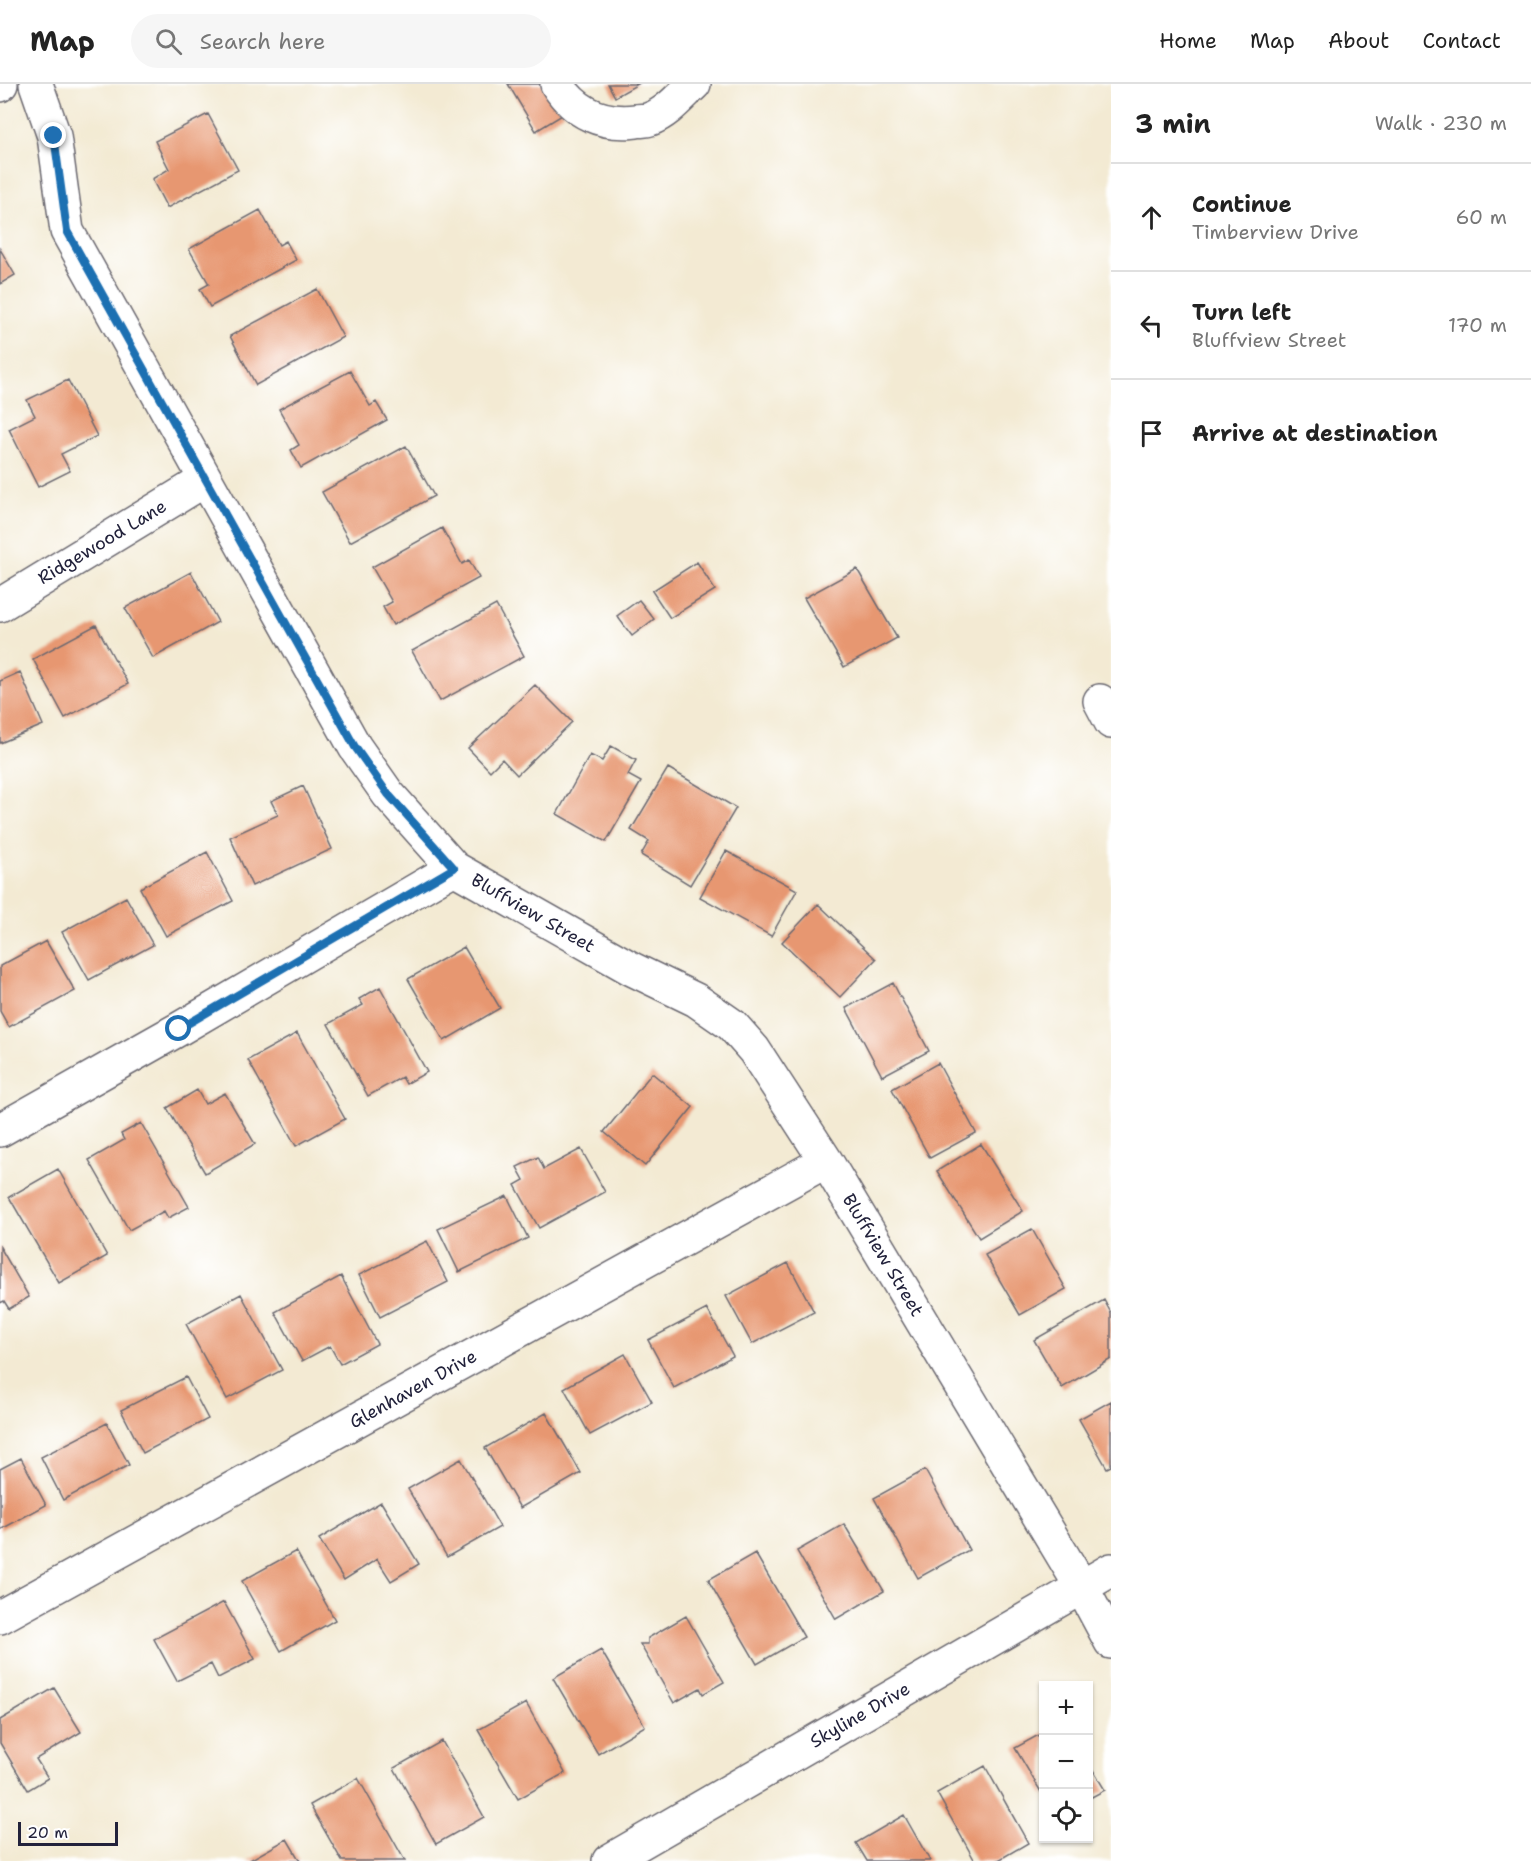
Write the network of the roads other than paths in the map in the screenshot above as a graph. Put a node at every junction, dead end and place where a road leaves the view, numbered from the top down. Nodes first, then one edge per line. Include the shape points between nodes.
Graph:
1 (36, 84) edge
2 (557, 84) edge
3 (694, 84) edge
4 (205, 480) junction
5 (0, 604) edge
6 (454, 868) junction
7 (0, 1130) edge
8 (826, 1161) junction
9 (1111, 1570) edge
10 (1081, 1587) junction
11 (0, 1617) edge
12 (1111, 1642) edge
13 (609, 1861) edge

1 - 4 street, Bluffview Street via 54,136 67,231
2 - 3 street via 564,96 591,116 620,123 650,119
4 - 5 street, Ridgewood Lane
4 - 6 street, Bluffview Street via 355,747 388,794
6 - 7 street
6 - 8 street, Bluffview Street via 632,969 696,1000 732,1025 754,1050
8 - 10 street, Bluffview Street
8 - 11 street, Glenhaven Drive
9 - 10 street, Skyline Drive
10 - 12 street, Bluffview Street
10 - 13 street, Skyline Drive

